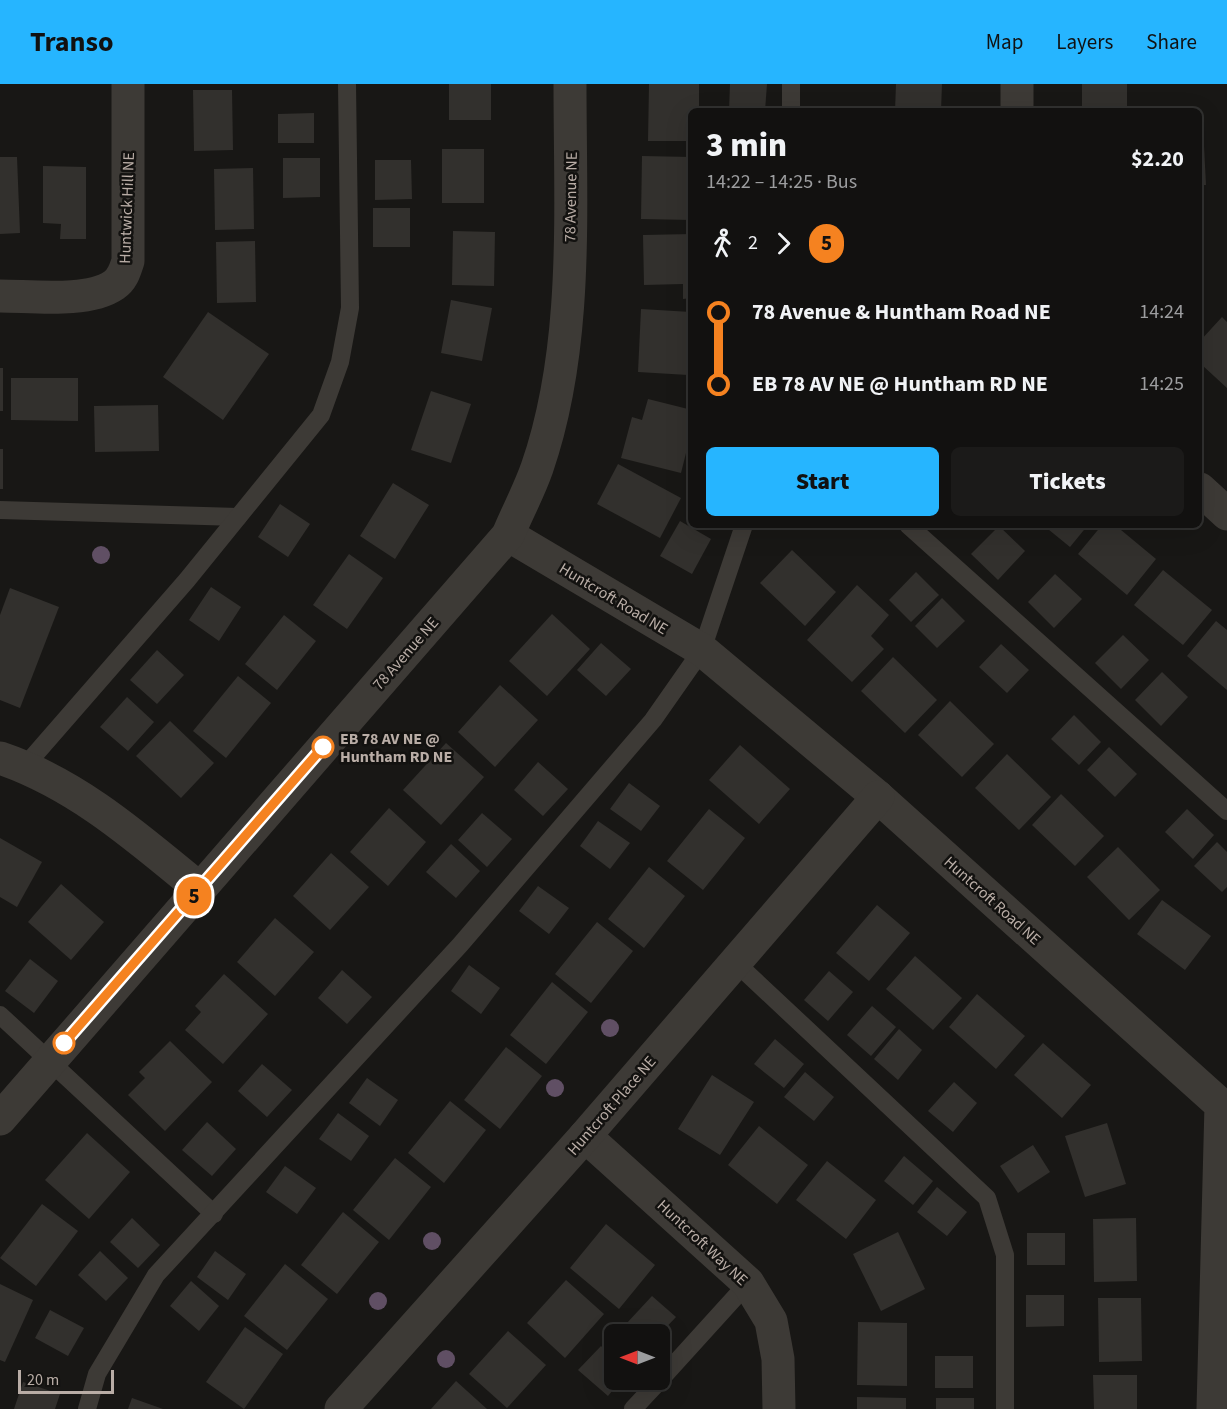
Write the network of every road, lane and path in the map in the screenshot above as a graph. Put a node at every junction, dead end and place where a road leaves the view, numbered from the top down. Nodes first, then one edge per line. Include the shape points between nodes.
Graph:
1 (128, 84) edge
2 (347, 84) edge
3 (570, 84) edge
4 (791, 84) edge
5 (1017, 84) edge
6 (791, 108) edge
7 (1017, 108) edge
8 (0, 296) edge
9 (1202, 491) edge
10 (0, 510) edge
11 (1227, 513) edge
12 (238, 517) junction
13 (743, 528) edge
14 (911, 528) edge
15 (508, 535) junction
16 (702, 650) junction
17 (12, 762) edge
18 (878, 797) junction
19 (1227, 811) edge
20 (200, 889) junction
21 (734, 961) junction
22 (0, 1015) edge
23 (49, 1060) junction
24 (0, 1119) edge
25 (585, 1136) junction
26 (214, 1215) junction
27 (748, 1283) junction
28 (670, 1369) edge
29 (651, 1390) edge
30 (87, 1409) edge
31 (341, 1409) edge
32 (633, 1409) edge
33 (779, 1409) edge
34 (1005, 1409) edge
35 (1213, 1409) edge

1 - 8 street, Huntwick Hill NE via 128,261 123,276 114,285 93,294
2 - 12 lane via 350,308 340,362 321,415
3 - 15 street, 78 Avenue NE via 567,309 556,398 537,469
4 - 6 lane
5 - 7 street
9 - 11 street
10 - 12 lane
12 - 17 lane
13 - 16 lane
14 - 19 lane
15 - 16 street, Huntcroft Road NE
15 - 20 street, 78 Avenue NE
16 - 18 street, Huntcroft Road NE
16 - 26 lane via 653,720 476,927
17 - 20 street via 106,812
18 - 21 street, Huntcroft Place NE
18 - 35 street, Huntcroft Road NE via 1221,1105
20 - 23 street, 78 Avenue NE
21 - 25 street, Huntcroft Place NE
21 - 34 lane via 987,1198 1005,1255
22 - 23 lane
23 - 24 street, 78 Avenue NE
23 - 26 lane
25 - 27 street, Huntcroft Way NE
25 - 31 street, Huntcroft Place NE
26 - 30 lane via 156,1275 97,1374
27 - 28 lane
27 - 33 street, Huntcroft Way NE via 771,1321 778,1359
29 - 32 lane

